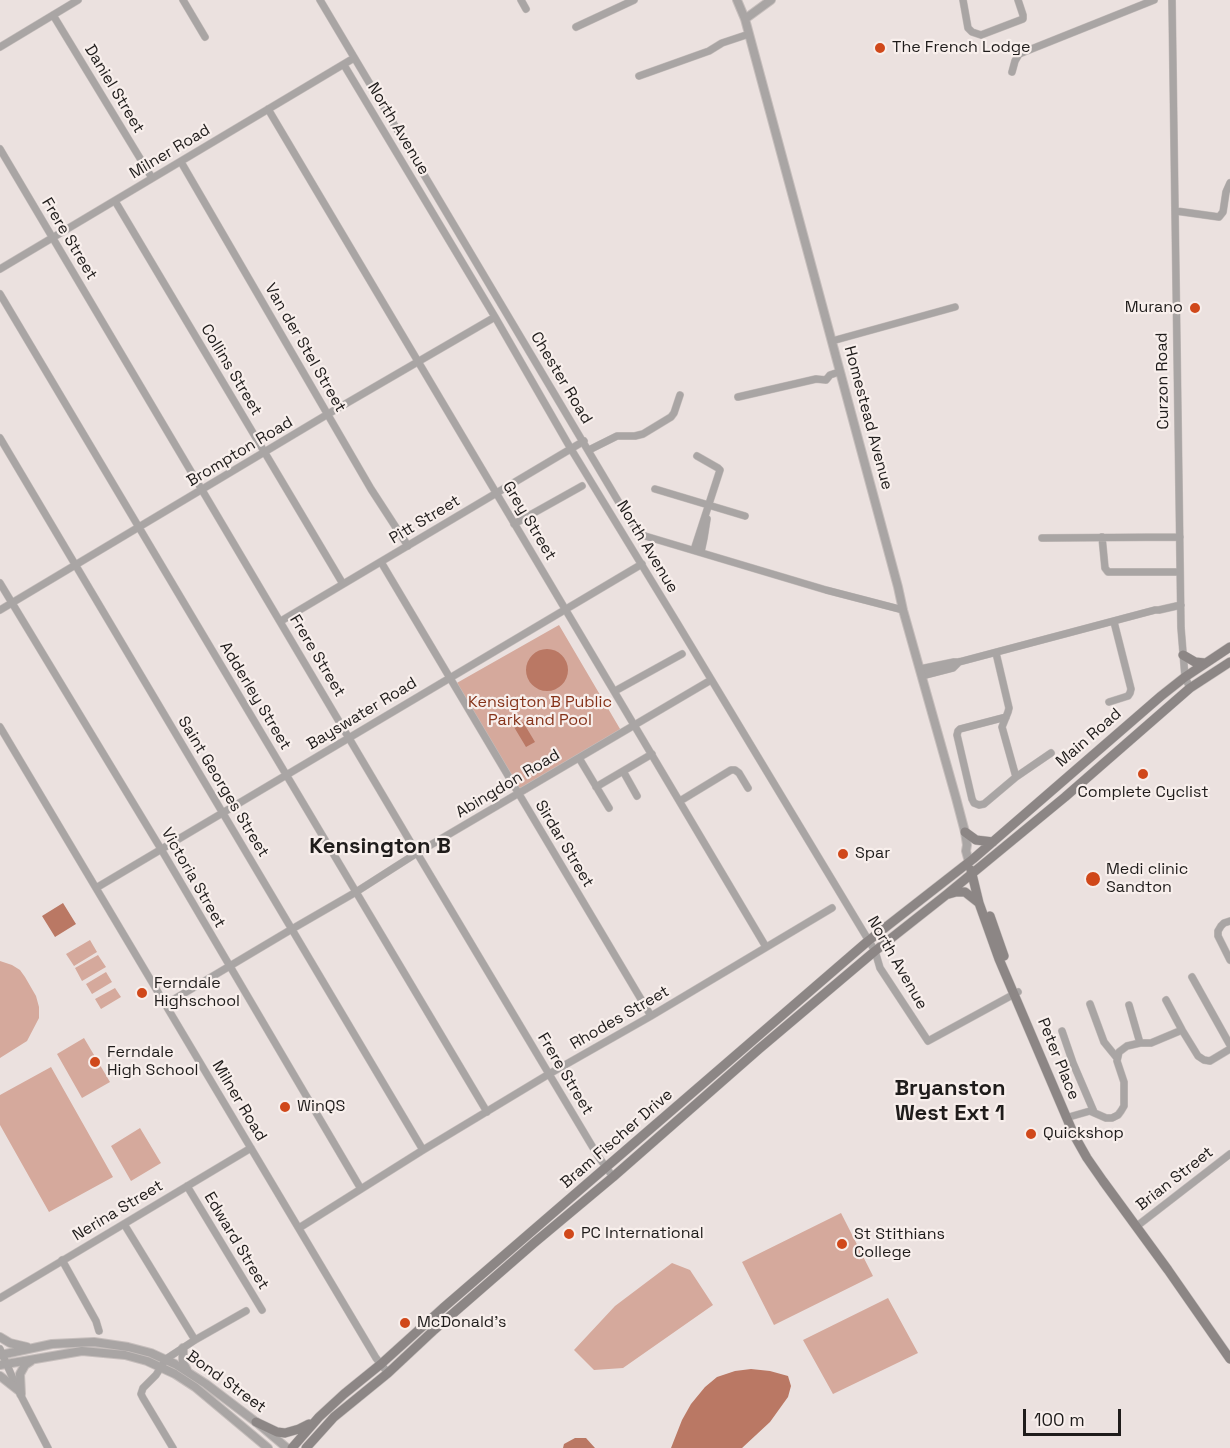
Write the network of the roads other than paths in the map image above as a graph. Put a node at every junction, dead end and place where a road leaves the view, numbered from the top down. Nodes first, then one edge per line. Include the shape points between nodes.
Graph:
1 (78, 0) edge
2 (183, 0) edge
3 (320, 0) edge
4 (521, 0) edge
5 (634, 0) edge
6 (737, 0) edge
7 (771, 0) edge
8 (963, 0) edge
9 (1017, 0) edge
10 (1154, 0) edge
11 (1172, 0) edge
12 (526, 9) dead end
13 (53, 15) junction
14 (745, 19) junction
15 (576, 27) dead end
16 (749, 34) junction
17 (205, 37) dead end
18 (0, 46) edge
19 (354, 58) junction
20 (344, 64) junction
21 (1012, 72) dead end
22 (639, 76) dead end
23 (268, 109) junction
24 (0, 149) edge
25 (181, 162) junction
26 (152, 178) junction
27 (1230, 183) edge
28 (114, 201) junction
29 (1176, 211) junction
30 (53, 238) junction
31 (0, 269) edge
32 (0, 294) edge
33 (955, 307) dead end
34 (495, 317) junction
35 (832, 341) junction
36 (418, 362) junction
37 (835, 373) junction
38 (680, 395) dead end
39 (738, 398) dead end
40 (328, 414) junction
41 (0, 438) edge
42 (584, 441) junction
43 (571, 449) junction
44 (589, 450) junction
45 (265, 453) junction
46 (697, 456) dead end
47 (582, 486) dead end
48 (655, 489) dead end
49 (202, 490) junction
50 (496, 493) junction
51 (709, 507) junction
52 (744, 516) dead end
53 (514, 524) junction
54 (139, 528) junction
55 (1102, 537) junction
56 (1180, 537) junction
57 (1042, 538) dead end
58 (408, 546) junction
59 (697, 551) junction
60 (381, 562) junction
61 (642, 564) junction
62 (75, 565) junction
63 (1180, 572) junction
64 (0, 583) edge
65 (343, 584) junction
66 (12, 603) junction
67 (1181, 603) junction
68 (566, 609) junction
69 (0, 610) edge
70 (903, 610) junction
71 (280, 621) junction
72 (1114, 622) junction
73 (1230, 647) edge
74 (996, 652) junction
75 (682, 654) dead end
76 (1183, 656) junction
77 (1230, 662) edge
78 (1205, 663) junction
79 (921, 672) junction
80 (1185, 676) junction
81 (450, 677) junction
82 (711, 680) junction
83 (1190, 688) junction
84 (615, 691) junction
85 (1109, 702) dead end
86 (1006, 717) junction
87 (635, 725) junction
88 (0, 727) edge
89 (350, 738) junction
90 (1051, 753) dead end
91 (652, 754) junction
92 (579, 758) junction
93 (623, 771) junction
94 (287, 775) junction
95 (1016, 777) junction
96 (596, 787) junction
97 (748, 788) dead end
98 (518, 794) junction
99 (637, 796) dead end
100 (680, 801) junction
101 (609, 808) dead end
102 (222, 813) junction
103 (965, 832) junction
104 (993, 842) junction
105 (161, 849) junction
106 (417, 853) junction
107 (971, 860) junction
108 (974, 872) junction
109 (96, 888) junction
110 (356, 892) junction
111 (946, 895) junction
112 (979, 903) junction
113 (832, 908) dead end
114 (1229, 921) edge
115 (292, 929) junction
116 (868, 941) junction
117 (766, 947) junction
118 (874, 951) junction
119 (1230, 960) edge
120 (229, 966) junction
121 (1192, 977) dead end
122 (1016, 993) junction
123 (1166, 1000) dead end
124 (166, 1004) junction
125 (1090, 1004) dead end
126 (1129, 1005) dead end
127 (651, 1016) junction
128 (1182, 1030) junction
129 (1062, 1031) dead end
130 (1140, 1043) junction
131 (1230, 1047) edge
132 (1117, 1058) junction
133 (549, 1074) junction
134 (487, 1112) junction
135 (1094, 1112) junction
136 (1069, 1117) junction
137 (251, 1148) junction
138 (423, 1150) junction
139 (1230, 1154) edge
140 (606, 1168) junction
141 (613, 1177) junction
142 (187, 1186) junction
143 (361, 1189) junction
144 (124, 1224) junction
145 (1139, 1225) junction
146 (299, 1228) junction
147 (62, 1260) junction
148 (0, 1298) edge
149 (262, 1310) dead end
150 (246, 1311) dead end
151 (99, 1331) dead end
152 (0, 1337) edge
153 (195, 1340) junction
154 (33, 1347) junction
155 (183, 1348) junction
156 (1230, 1350) edge
157 (1, 1353) edge
158 (34, 1359) junction
159 (1230, 1359) edge
160 (164, 1363) junction
161 (381, 1364) junction
162 (4, 1365) edge
163 (188, 1371) junction
164 (388, 1373) junction
165 (0, 1376) edge
166 (20, 1392) junction
167 (319, 1417) junction
168 (256, 1422) junction
169 (46, 1448) edge
170 (173, 1448) edge
171 (268, 1448) edge
172 (287, 1448) edge
173 (292, 1448) edge
174 (306, 1448) edge

1 - 13 street
2 - 17 street
3 - 19 street, Chester Road
4 - 12 street
5 - 15 street
6 - 14 street, Homestead Avenue
7 - 14 street
8 - 9 street via 968,28 981,35 1023,19
10 - 21 street via 1019,54
11 - 29 street, Curzon Road
13 - 18 street
13 - 26 street, Daniel Street
14 - 16 street, Homestead Avenue
16 - 22 street
16 - 35 street, Homestead Avenue
19 - 20 street, Milner Road
19 - 42 street, Chester Road
20 - 23 street, Milner Road
20 - 34 street, North Avenue
23 - 25 street, Milner Road
23 - 36 street, Grey Street
24 - 30 street, Frere Street
25 - 26 street, Milner Road
25 - 40 street, Van der Stel Street
26 - 28 street, Milner Road
27 - 29 street via 1219,218
28 - 30 street, Milner Road
28 - 45 street, Collins Street
29 - 56 street, Curzon Road
30 - 31 street, Milner Road
30 - 49 street, Frere Street
32 - 54 street, Adderley Street
33 - 35 street
34 - 36 street, Brompton Road
34 - 43 street, North Avenue
35 - 37 street, Homestead Avenue
36 - 40 street, Brompton Road
36 - 50 street, Grey Street
37 - 39 street
37 - 70 street, Homestead Avenue
38 - 44 street via 674,413 643,434 617,436
40 - 45 street, Brompton Road
40 - 58 street, Van der Stel Street
41 - 62 street, Saint Georges Street
42 - 43 street, Pitt Street
42 - 44 street, Chester Road
43 - 50 street, Pitt Street
43 - 61 street, North Avenue
44 - 59 street, Chester Road via 638,531
45 - 49 street, Brompton Road
45 - 65 street, Collins Street
46 - 51 street via 720,470
47 - 53 street
48 - 51 street
49 - 54 street, Brompton Road
49 - 71 street, Frere Street
50 - 53 street, Grey Street
50 - 58 street, Pitt Street
51 - 52 street
51 - 59 street via 704,538
53 - 68 street, Grey Street
54 - 62 street, Brompton Road
54 - 94 street, Adderley Street
55 - 56 street
55 - 57 street
55 - 63 street via 1108,572
56 - 63 street, Curzon Road
58 - 60 street, Pitt Street
59 - 70 street, Chester Road
60 - 65 street, Pitt Street
60 - 81 street, Sirdar Street
61 - 68 street, Bayswater Road
61 - 82 street, North Avenue
62 - 66 street, Brompton Road
62 - 102 street, Saint Georges Street
63 - 67 street, Curzon Road
64 - 66 street, Victoria Street
65 - 71 street, Pitt Street
66 - 69 street, Brompton Road
66 - 105 street, Victoria Street
67 - 72 street
67 - 76 street, Curzon Road
68 - 81 street, Bayswater Road
68 - 84 street, Grey Street
70 - 79 street, Homestead Avenue
71 - 89 street, Frere Street
72 - 74 street
72 - 85 street via 1131,689 1128,696
73 - 78 main road, Main Road
74 - 79 street
74 - 86 street via 1009,711
75 - 84 street
76 - 78 main road
76 - 80 street, Curzon Road
77 - 83 main road, Main Road
78 - 80 main road, Main Road
79 - 103 street, Homestead Avenue
80 - 83 street, Curzon Road
80 - 104 main road, Main Road
81 - 89 street, Bayswater Road
81 - 98 street, Sirdar Street
82 - 87 street, Abingdon Road
82 - 116 street, North Avenue
83 - 108 main road, Main Road
84 - 87 street, Grey Street
86 - 95 street via 1002,727
86 - 95 street via 960,729 957,735 974,803 984,804
87 - 91 street, Grey Street
87 - 92 street, Abingdon Road
88 - 109 street, Milner Road
89 - 94 street, Bayswater Road
89 - 106 street, Frere Street
90 - 95 street
91 - 93 street
91 - 100 street, Grey Street
92 - 96 street
92 - 98 street, Abingdon Road
93 - 96 street
93 - 99 street
94 - 102 street, Bayswater Road
94 - 110 street, Adderley Street
96 - 101 street
97 - 100 street via 739,773 731,770
98 - 106 street, Abingdon Road
98 - 127 street, Sirdar Street
100 - 117 street, Grey Street
102 - 105 street, Bayswater Road
102 - 115 street, Saint Georges Street
103 - 104 main road via 981,842
103 - 107 street, Homestead Avenue via 966,851
104 - 107 main road, Main Road
105 - 109 street, Bayswater Road
105 - 120 street, Victoria Street
106 - 110 street, Abingdon Road
106 - 133 street, Frere Street
107 - 108 main road
107 - 116 main road, Bram Fischer Drive
108 - 111 main road, Bram Fischer Drive
108 - 112 main road, Peter Place
108 - 122 main road, Peter Place
109 - 124 street, Milner Road
110 - 115 street, Abingdon Road
110 - 134 street, Adderley Street
111 - 112 main road via 965,892
111 - 118 main road, Bram Fischer Drive
112 - 122 main road, Peter Place
113 - 117 street, Rhodes Street
114 - 119 street via 1221,926 1218,936
115 - 120 street, Abingdon Road
115 - 138 street, Saint Georges Street
116 - 118 street, North Avenue
116 - 140 main road, Bram Fischer Drive
117 - 127 street, Rhodes Street
118 - 122 street, North Avenue via 880,968 928,1041
118 - 141 main road, Bram Fischer Drive
120 - 124 street, Abingdon Road
120 - 143 street, Victoria Street
121 - 131 street
122 - 136 main road, Peter Place
122 - 145 main road, Peter Place via 1074,1135 1102,1181
123 - 128 street
124 - 137 street, Milner Road
125 - 132 street via 1104,1042
126 - 130 street
127 - 133 street, Rhodes Street
128 - 130 street via 1151,1043
128 - 131 street via 1204,1060 1210,1061
129 - 135 street
130 - 132 street via 1124,1048
132 - 135 street via 1124,1082 1124,1106 1112,1118
133 - 134 street, Rhodes Street
133 - 140 street, Frere Street
134 - 138 street, Rhodes Street
135 - 136 street
136 - 145 main road, Peter Place via 1090,1155
137 - 142 street, Nerina Street
137 - 146 street, Milner Road
138 - 143 street, Rhodes Street
139 - 145 street, Brian Street
140 - 141 street, Frere Street
140 - 161 main road, Bram Fischer Drive
141 - 164 main road, Bram Fischer Drive
142 - 144 street, Nerina Street
142 - 149 street, Edward Street
143 - 146 street, Rhodes Street
144 - 147 street, Nerina Street
144 - 153 street
145 - 156 main road, Peter Place
145 - 159 main road, Peter Place
146 - 161 street, Milner Road
147 - 148 street, Nerina Street
147 - 151 street
150 - 153 street
152 - 154 street
153 - 155 street
154 - 157 street, Bond Street
154 - 160 street, Bond Street via 109,1343 139,1350
155 - 160 street
155 - 163 street via 183,1363
157 - 162 street
158 - 160 street, Bond Street via 98,1352
158 - 162 street, Bond Street
158 - 166 street via 20,1374
160 - 163 street, Bond Street
160 - 170 street via 141,1394
160 - 171 street, Bond Street
161 - 164 street, Milner Road
161 - 167 main road, Bram Fischer Drive
162 - 166 street
163 - 168 street, Bond Street
164 - 174 main road, Bram Fischer Drive via 334,1418
165 - 166 street
166 - 169 street
167 - 168 main road via 285,1433
167 - 173 main road, Bram Fischer Drive
168 - 172 street, Bond Street

